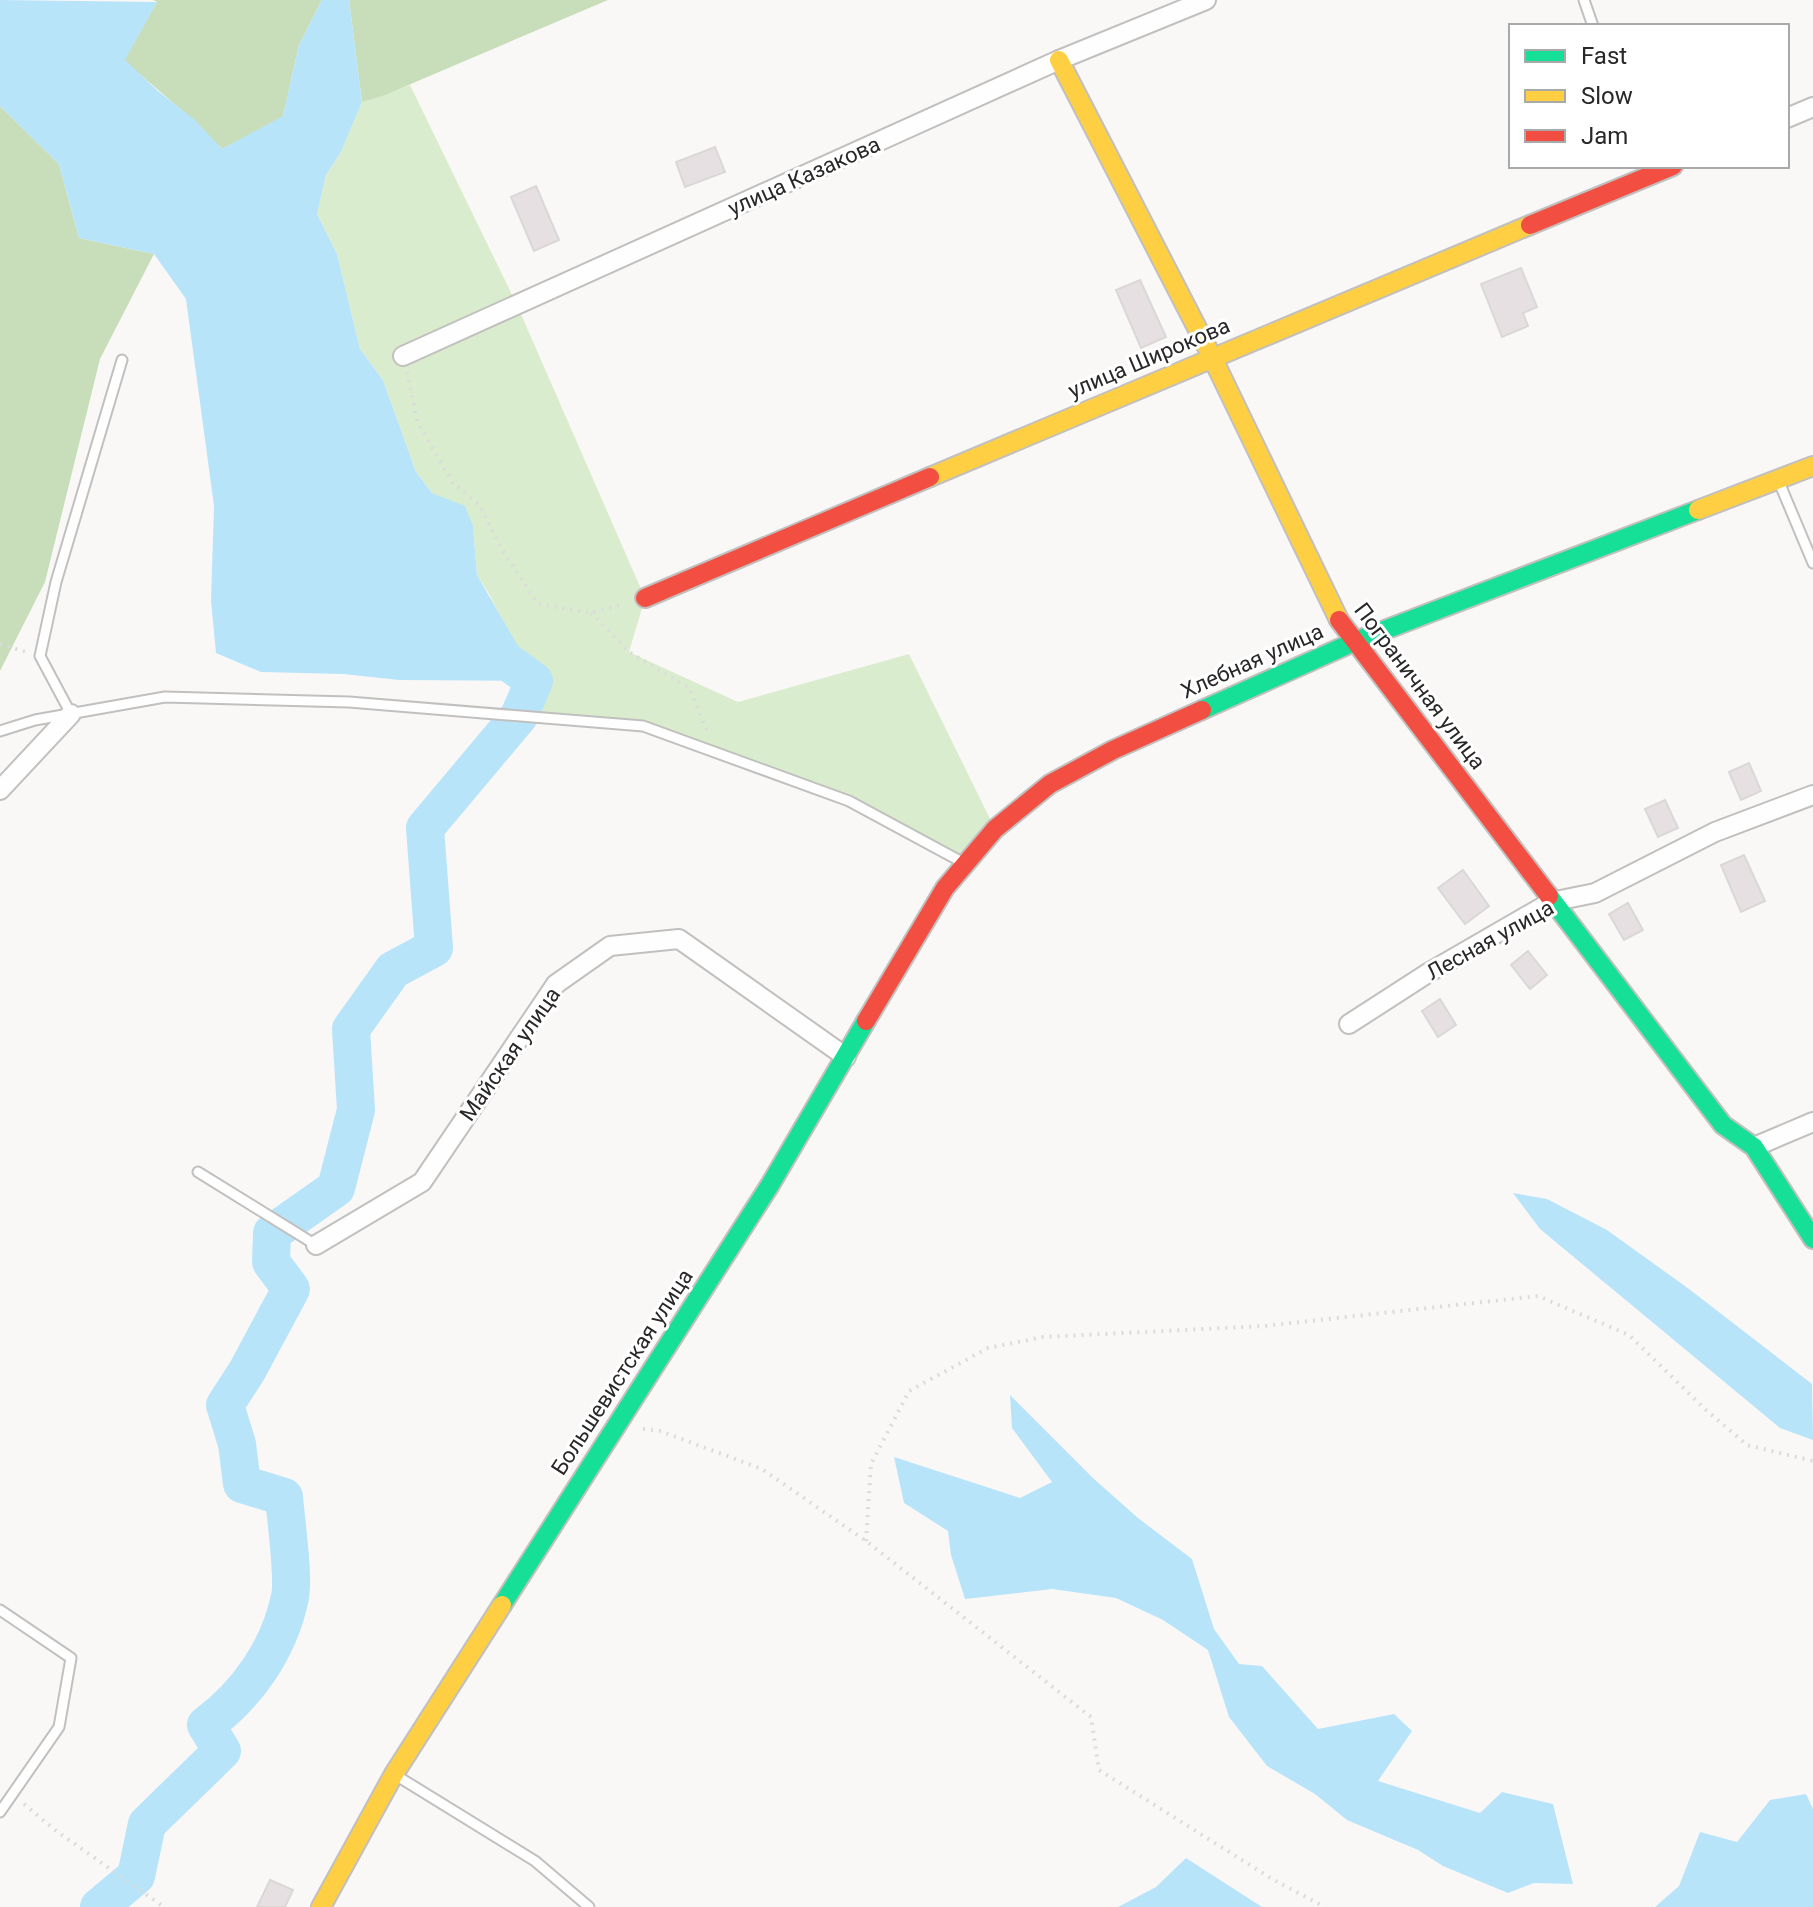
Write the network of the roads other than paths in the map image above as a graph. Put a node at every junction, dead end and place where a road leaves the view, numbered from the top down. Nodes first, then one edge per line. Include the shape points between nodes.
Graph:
1 (1206, 0) edge
2 (1584, 0) edge
3 (1592, 24) edge
4 (1059, 60) junction
5 (1813, 107) edge
6 (1789, 117) edge
7 (1645, 172) edge
8 (403, 356) road end
9 (1212, 357) junction
10 (122, 360) dead end
11 (1813, 466) edge
12 (1778, 479) junction
13 (1813, 563) edge
14 (645, 598) road end
15 (1356, 641) junction
16 (71, 714) junction
17 (0, 731) edge
18 (0, 790) edge
19 (1813, 795) edge
20 (965, 864) junction
21 (1551, 902) junction
22 (1349, 1024) dead end
23 (846, 1057) junction
24 (1813, 1122) edge
25 (1754, 1147) junction
26 (198, 1172) dead end
27 (1813, 1239) edge
28 (316, 1245) joint
29 (0, 1610) edge
30 (394, 1774) junction
31 (0, 1812) edge
32 (321, 1907) edge
33 (589, 1907) edge

1 - 4 street, улица Казакова
2 - 3 lane
4 - 8 street, улица Казакова
4 - 9 street, Пограничная улица
5 - 6 street
7 - 9 street, улица Широкова
9 - 14 street, улица Широкова
9 - 15 street, Пограничная улица via 1338,619
10 - 16 lane via 56,582 40,656
11 - 12 street, Хлебная улица
12 - 13 lane
12 - 15 street, Хлебная улица
15 - 20 street, Хлебная улица via 1113,750 1050,784 995,829
15 - 21 street, Пограничная улица
16 - 17 lane
16 - 18 street
16 - 20 lane via 165,697 349,702 643,726 849,801
19 - 21 street, Лесная улица via 1715,832 1595,893
20 - 23 street, Большевистская улица via 945,888
21 - 22 street, Лесная улица
21 - 25 street, Пограничная улица via 1723,1125
23 - 28 street, Майская улица via 679,939 610,946 556,984 422,1182
23 - 30 street, Большевистская улица
24 - 25 street
25 - 27 street, Пограничная улица
26 - 28 lane
29 - 31 lane via 71,1658 59,1727
30 - 32 street, Большевистская улица
30 - 33 lane via 535,1861

